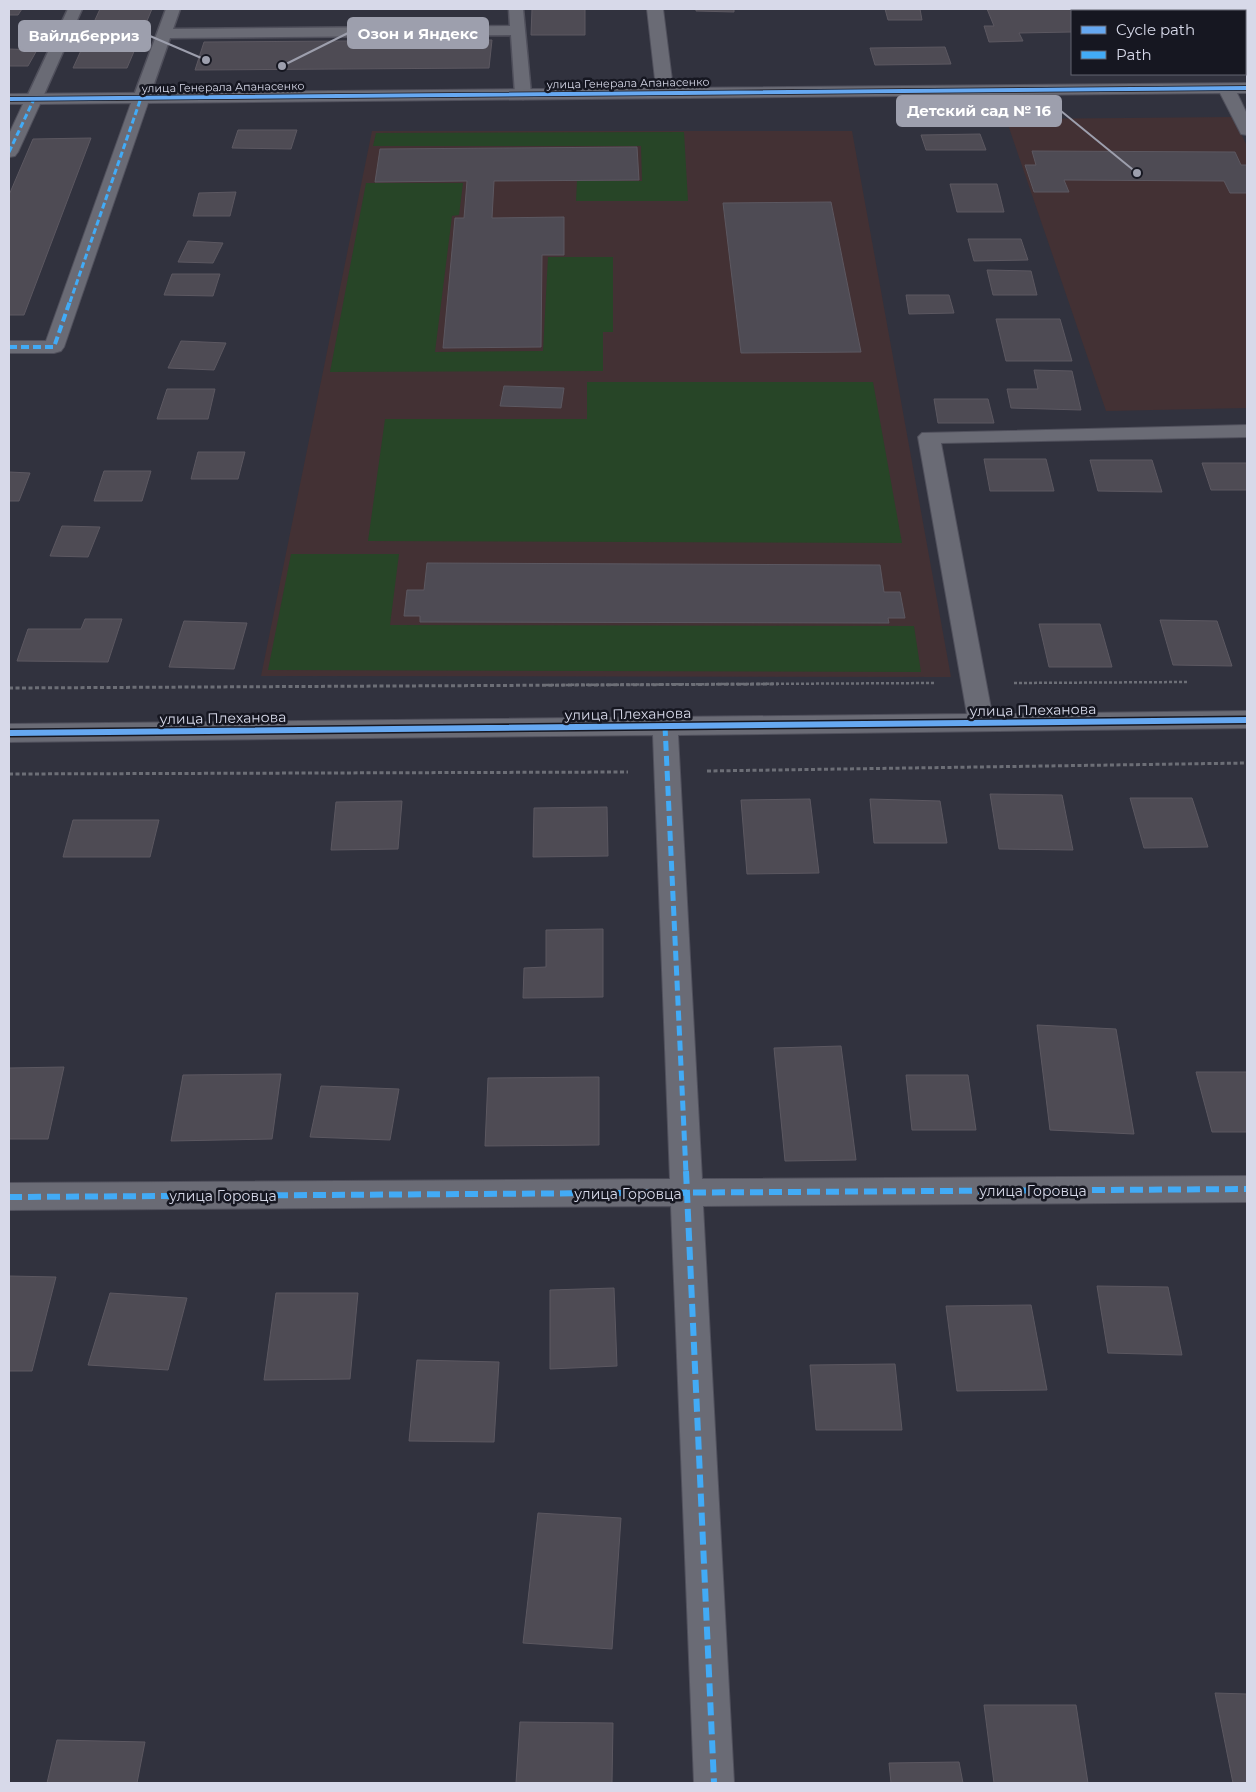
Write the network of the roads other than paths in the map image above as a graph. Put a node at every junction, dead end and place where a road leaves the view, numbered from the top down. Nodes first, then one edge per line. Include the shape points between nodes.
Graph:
1 (75, 9) edge
2 (173, 9) edge
3 (516, 9) edge
4 (655, 9) edge
5 (518, 30) junction
6 (164, 34) junction
7 (1226, 88) junction
8 (1247, 88) edge
9 (665, 92) junction
10 (523, 94) junction
11 (141, 98) junction
12 (9, 99) edge
13 (34, 99) junction
14 (1247, 130) edge
15 (9, 152) edge
16 (9, 347) edge
17 (1247, 431) edge
18 (1247, 720) edge
19 (982, 723) junction
20 (665, 726) junction
21 (9, 733) edge
22 (1247, 1189) edge
23 (688, 1194) junction
24 (9, 1197) edge
25 (714, 1783) edge

1 - 13 lane
2 - 6 lane
3 - 5 lane
4 - 9 street
5 - 6 lane
5 - 10 lane
6 - 11 lane
7 - 8 street, улица Генерала Апанасенко
7 - 9 street, улица Генерала Апанасенко
7 - 14 street
9 - 10 street, улица Генерала Апанасенко
10 - 11 street, улица Генерала Апанасенко
11 - 13 street, улица Генерала Апанасенко
11 - 16 street via 54,347
12 - 13 street, улица Генерала Апанасенко
13 - 15 street
17 - 19 street via 929,437
18 - 19 street, улица Плеханова
19 - 20 street, улица Плеханова
20 - 21 street, улица Плеханова
20 - 23 street
22 - 23 street, улица Горовца
23 - 24 street, улица Горовца
23 - 25 street

